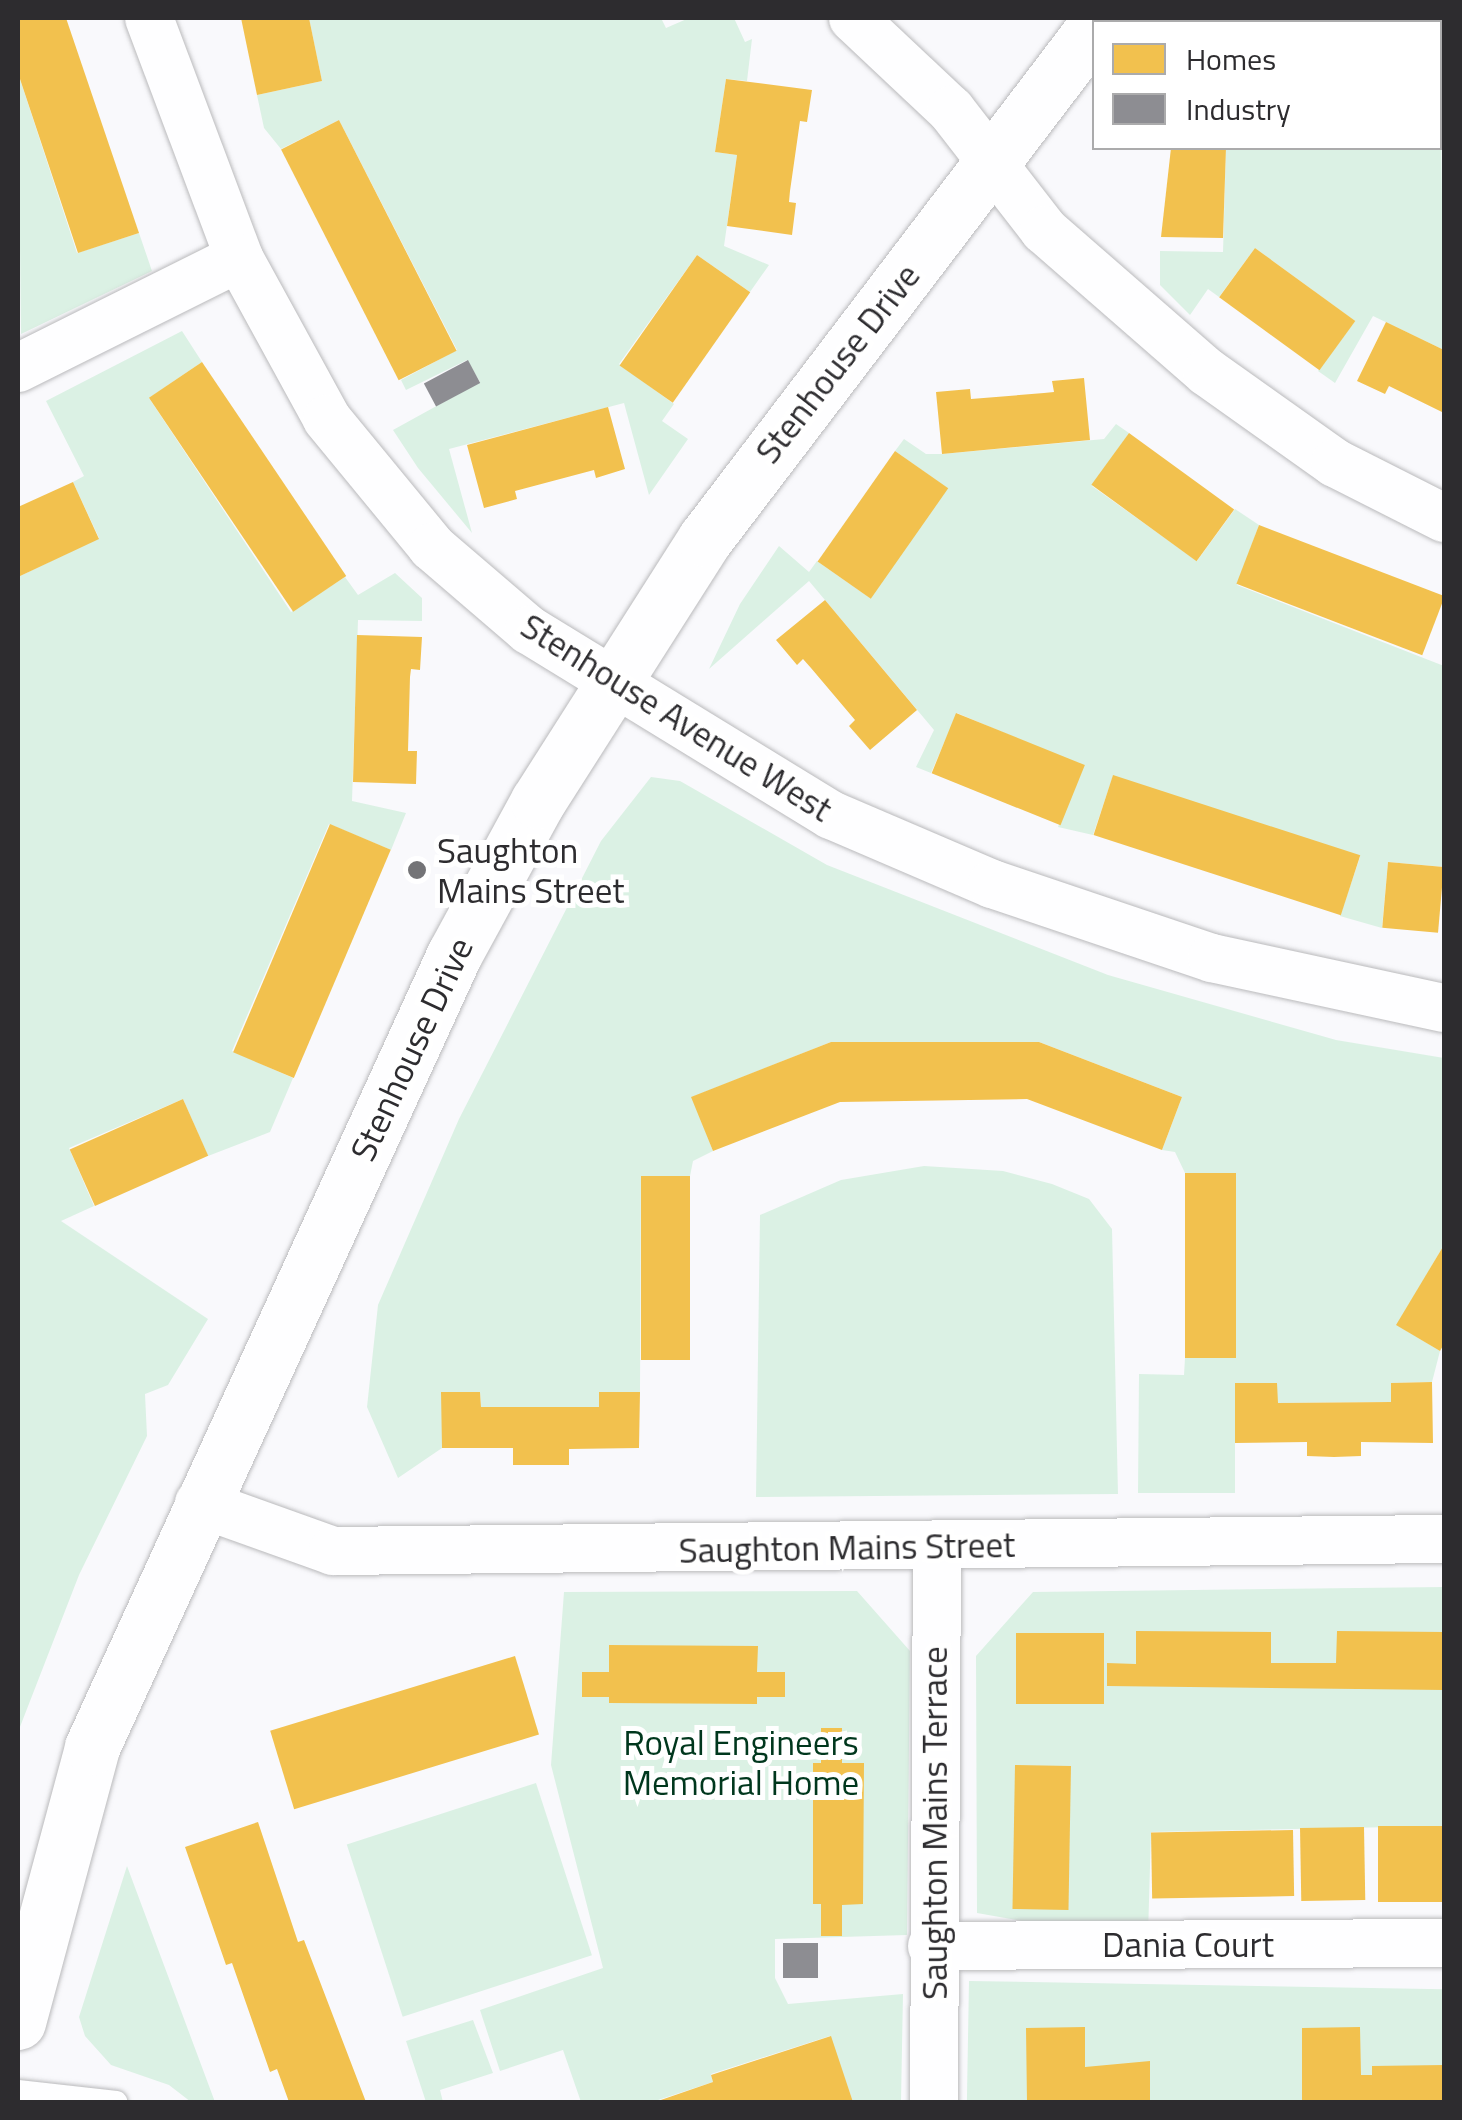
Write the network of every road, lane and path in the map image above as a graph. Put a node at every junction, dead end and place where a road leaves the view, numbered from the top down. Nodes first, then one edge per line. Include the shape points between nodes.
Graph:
1 (149, 18) edge
2 (853, 18) edge
3 (1092, 32) edge
4 (988, 160) junction
5 (240, 258) junction
6 (18, 368) edge
7 (1444, 518) edge
8 (610, 684) junction
9 (1444, 1008) edge
10 (199, 1503) junction
11 (1444, 1539) edge
12 (937, 1544) junction
13 (1444, 1943) edge
14 (932, 1946) junction
15 (18, 2022) edge
16 (18, 2091) edge
17 (116, 2102) edge
18 (934, 2102) edge

1 - 5 street, Stenhouse Avenue West
2 - 4 street via 950,110
3 - 4 street, Stenhouse Drive
4 - 7 street via 1044,230 1221,383 1335,463
4 - 8 street, Stenhouse Drive via 715,525
5 - 6 street
5 - 8 street, Stenhouse Avenue West via 327,419 396,507 479,589
8 - 9 street, Stenhouse Avenue West via 830,815 992,884 1212,958
8 - 10 street, Stenhouse Drive via 454,955
10 - 12 street, Saughton Mains Street via 333,1550
10 - 15 street, Stenhouse Drive via 92,1747
11 - 12 street, Saughton Mains Street
12 - 14 street, Saughton Mains Terrace
13 - 14 street, Dania Court
14 - 18 street, Saughton Mains Terrace
16 - 17 lane

